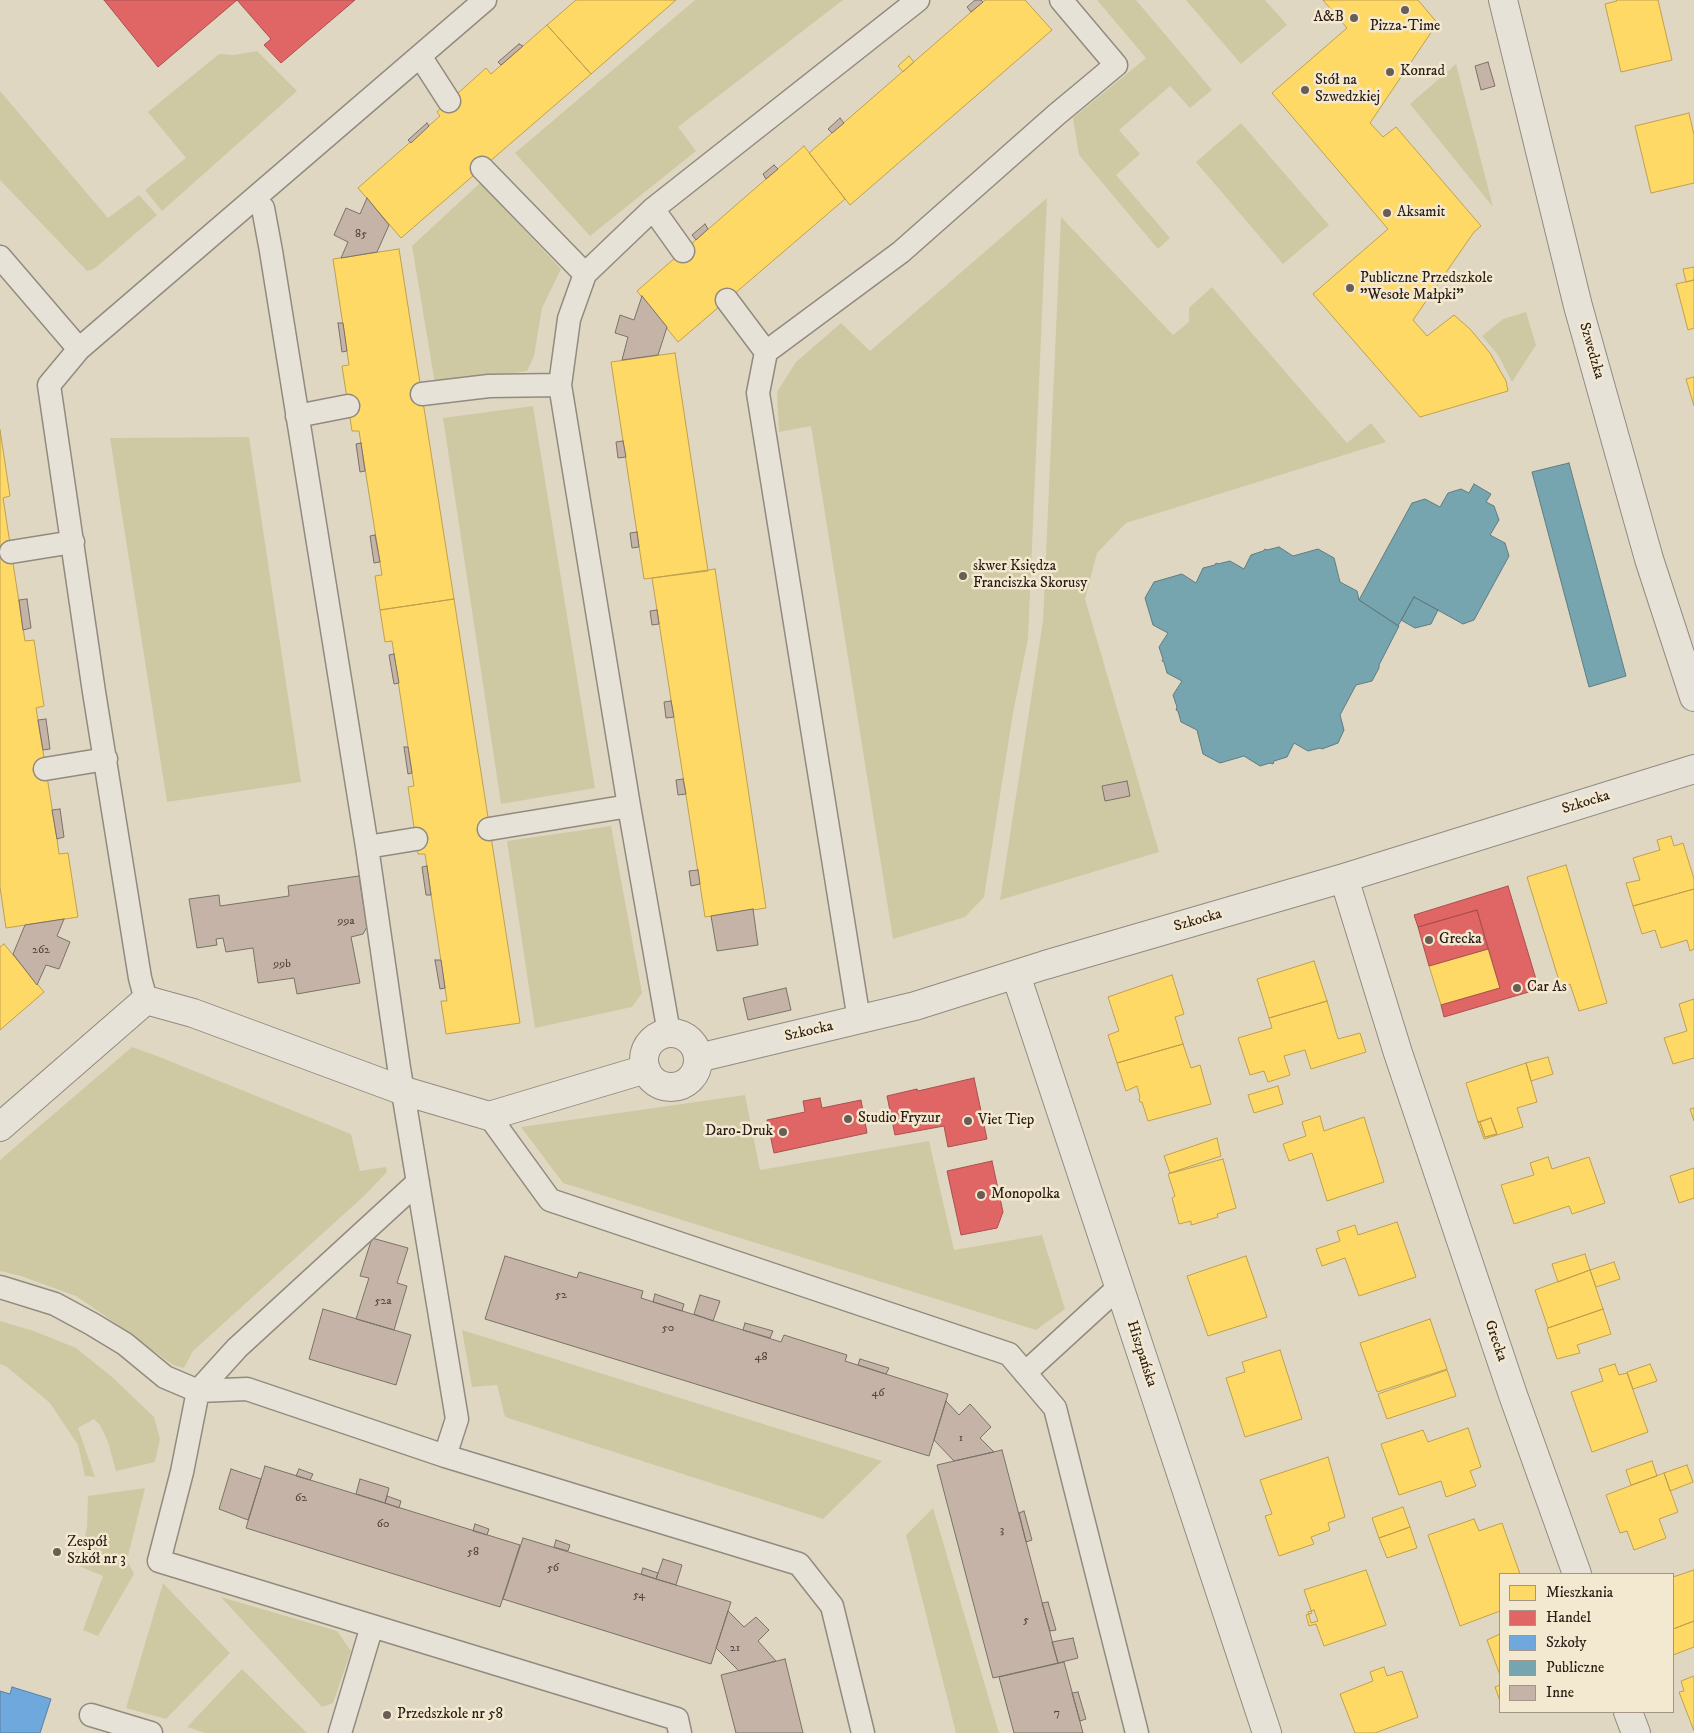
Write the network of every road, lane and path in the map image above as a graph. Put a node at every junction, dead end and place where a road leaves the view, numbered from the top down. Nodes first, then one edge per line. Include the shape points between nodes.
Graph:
1 (486, 0) edge
2 (918, 0) edge
3 (1061, 0) edge
4 (1503, 0) edge
5 (420, 56) junction
6 (449, 101) dead end
7 (482, 168) dead end
8 (254, 198) junction
9 (653, 210) junction
10 (683, 251) dead end
11 (0, 257) edge
12 (585, 274) junction
13 (727, 300) dead end
14 (78, 349) junction
15 (766, 352) junction
16 (560, 385) junction
17 (422, 394) dead end
18 (348, 406) dead end
19 (297, 416) junction
20 (73, 542) junction
21 (11, 552) dead end
22 (1694, 697) edge
23 (106, 759) junction
24 (46, 768) dead end
25 (1694, 769) edge
26 (629, 806) junction
27 (489, 829) dead end
28 (416, 840) dead end
29 (367, 847) junction
30 (1344, 878) junction
31 (1016, 975) junction
32 (146, 1000) junction
33 (859, 1020) junction
34 (669, 1033) junction
35 (698, 1058) junction
36 (646, 1069) junction
37 (404, 1091) junction
38 (489, 1116) junction
39 (0, 1127) edge
40 (418, 1182) junction
41 (0, 1287) edge
42 (1119, 1287) junction
43 (1025, 1373) junction
44 (198, 1391) junction
45 (445, 1456) junction
46 (1577, 1573) edge
47 (372, 1626) junction
48 (1628, 1713) edge
49 (91, 1714) dead end
50 (151, 1733) edge
51 (340, 1733) edge
52 (680, 1733) edge
53 (863, 1733) edge
54 (1138, 1733) edge
55 (1267, 1733) edge
56 (1636, 1733) edge

1 - 5 lane
2 - 9 lane
3 - 15 lane via 1116,65 902,252
4 - 22 street, Szwedzka via 1578,306 1649,559
5 - 6 lane
5 - 8 lane
7 - 12 lane
8 - 14 lane
8 - 19 lane via 263,208
9 - 10 lane
9 - 12 lane
11 - 14 lane
12 - 16 lane via 569,319
13 - 15 lane
14 - 20 lane via 49,385
15 - 33 lane via 758,393
16 - 17 lane via 489,386
16 - 26 lane
18 - 19 lane
19 - 29 lane
20 - 21 lane
20 - 23 lane
23 - 24 lane
23 - 32 lane
25 - 30 street, Szkocka
26 - 27 lane
26 - 34 lane
28 - 29 lane
29 - 37 lane
30 - 31 street, Szkocka
30 - 46 street, Grecka via 1398,1053 1503,1367
31 - 33 street, Szkocka
31 - 42 street, Hiszpańska
32 - 37 street via 193,1012
32 - 39 street
33 - 35 street, Szkocka
34 - 35 street via 687,1037
34 - 36 street via 648,1044 644,1054
35 - 36 street via 699,1066 694,1076 677,1088 656,1083
36 - 38 street
37 - 38 street
37 - 40 lane
38 - 43 lane via 550,1200 1009,1354
40 - 44 lane via 237,1348
40 - 45 lane via 457,1419
41 - 44 lane via 63,1308 125,1344 165,1377
42 - 43 lane
42 - 55 street, Hiszpańska
43 - 54 lane via 1055,1408
44 - 45 lane via 246,1389
44 - 47 lane via 182,1472 159,1561
45 - 53 lane via 799,1564 832,1606
47 - 51 lane
47 - 52 lane via 677,1719
48 - 56 street
49 - 50 lane

